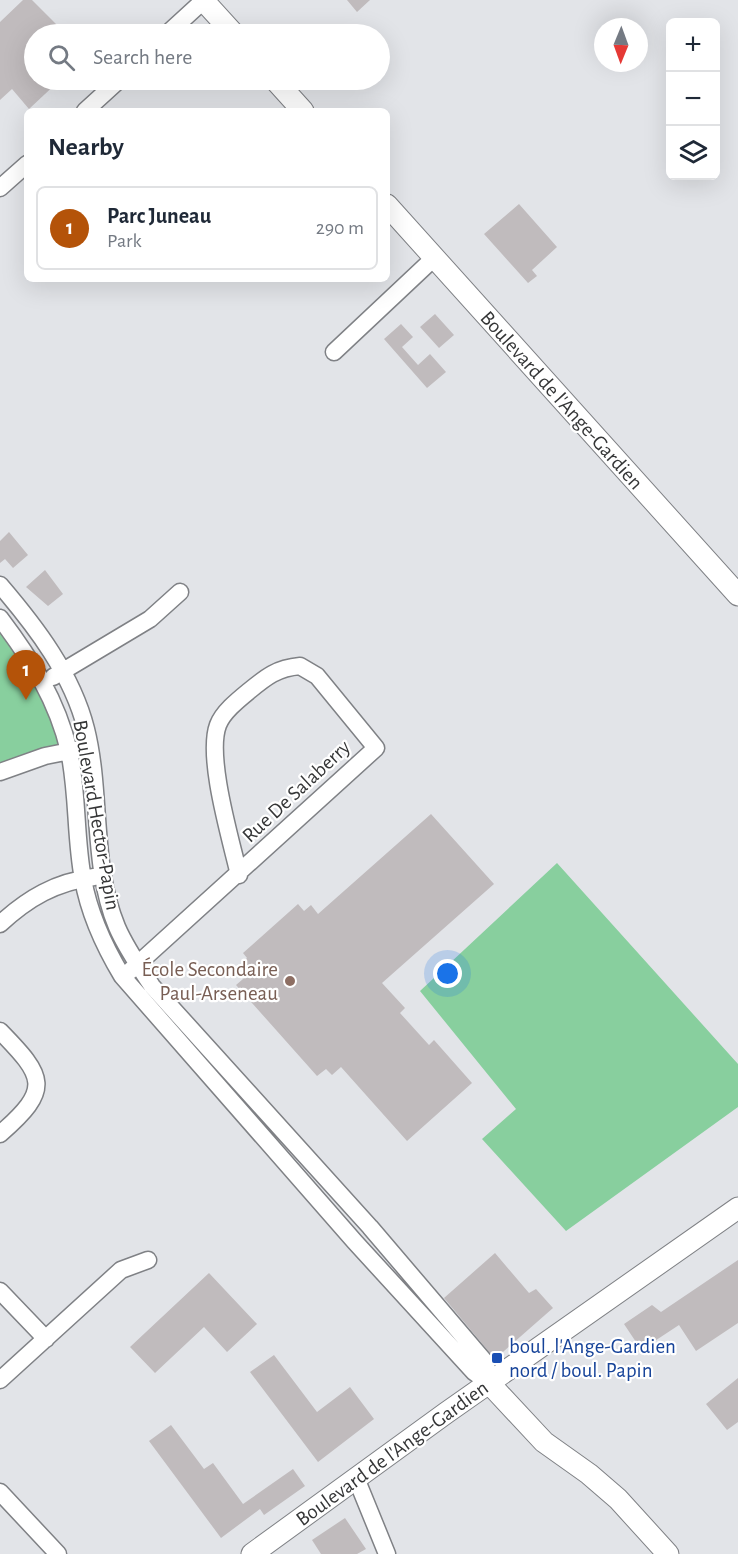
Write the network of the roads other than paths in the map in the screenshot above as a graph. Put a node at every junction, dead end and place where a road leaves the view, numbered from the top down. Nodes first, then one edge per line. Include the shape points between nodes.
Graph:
1 (203, 0) edge
2 (178, 24) edge
3 (225, 24) edge
4 (108, 90) edge
5 (284, 90) edge
6 (89, 108) edge
7 (300, 108) edge
8 (24, 167) edge
9 (0, 188) edge
10 (390, 208) edge
11 (434, 258) junction
12 (334, 352) dead end
13 (0, 585) edge
14 (180, 592) dead end
15 (738, 595) edge
16 (0, 618) edge
17 (63, 672) junction
18 (45, 682) junction
19 (90, 747) junction
20 (69, 751) junction
21 (0, 772) edge
22 (239, 874) junction
23 (104, 876) junction
24 (83, 879) junction
25 (0, 924) edge
26 (138, 966) junction
27 (122, 976) junction
28 (0, 1031) edge
29 (0, 1134) edge
30 (738, 1208) edge
31 (370, 1227) junction
32 (355, 1242) junction
33 (147, 1260) dead end
34 (0, 1291) edge
35 (45, 1339) junction
36 (525, 1358) junction
37 (0, 1380) edge
38 (489, 1383) junction
39 (463, 1401) junction
40 (516, 1412) junction
41 (356, 1478) junction
42 (0, 1492) edge
43 (58, 1554) edge
44 (252, 1554) edge
45 (387, 1554) edge
46 (668, 1554) edge

1 - 2 street
1 - 3 main road
4 - 6 street
5 - 7 main road
8 - 9 street
10 - 11 main road, Boulevard de l'Ange-Gardien
11 - 12 street
11 - 15 main road, Boulevard de l'Ange-Gardien
13 - 17 street, Boulevard Hector-Papin via 32,624
14 - 17 street via 150,619
16 - 18 street, Boulevard Hector-Papin
17 - 18 street
17 - 19 street, Boulevard Hector-Papin
18 - 20 street, Boulevard Hector-Papin
19 - 20 street
19 - 23 street, Boulevard Hector-Papin
20 - 21 street
20 - 24 street, Boulevard Hector-Papin
22 - 22 street, Rue De Salaberry via 376,748 317,676 300,666 272,672 224,716 215,735 220,785
22 - 26 street, Rue De Salaberry
23 - 24 street
23 - 26 street, Boulevard Hector-Papin via 118,927
24 - 25 street via 41,893
24 - 27 street, Boulevard Hector-Papin via 98,930
26 - 27 street, Rue De Salaberry
26 - 31 street, Boulevard Hector-Papin
27 - 32 street, Boulevard Hector-Papin
28 - 29 street via 30,1062 37,1083 29,1106
30 - 36 main road, Boulevard de l'Ange-Gardien
31 - 32 street
31 - 38 street, Boulevard Hector-Papin via 486,1363
32 - 38 street, Boulevard Hector-Papin via 474,1372
33 - 35 street via 121,1270
34 - 35 street
35 - 37 street
36 - 38 main road, Boulevard de l'Ange-Gardien
36 - 40 main road via 511,1385
38 - 39 main road, Boulevard de l'Ange-Gardien
38 - 40 main road, Boulevard Hector-Papin
39 - 40 main road via 486,1399
39 - 41 main road, Boulevard de l'Ange-Gardien
40 - 46 main road, Boulevard Hector-Papin via 544,1442 618,1499
41 - 44 main road, Boulevard de l'Ange-Gardien
41 - 45 street
42 - 43 street

